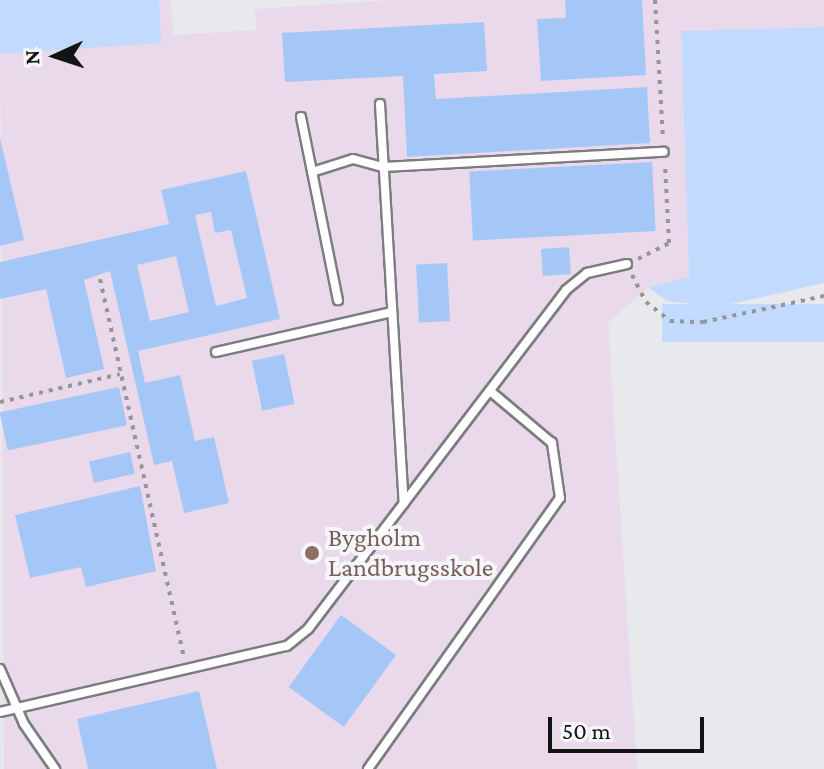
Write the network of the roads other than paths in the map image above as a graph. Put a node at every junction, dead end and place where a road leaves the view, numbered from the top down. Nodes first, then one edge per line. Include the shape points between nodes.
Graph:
1 (380, 104) dead end
2 (301, 117) dead end
3 (664, 152) dead end
4 (383, 167) junction
5 (312, 172) junction
6 (627, 264) road end
7 (338, 300) dead end
8 (392, 312) junction
9 (216, 352) dead end
10 (490, 391) junction
11 (404, 504) junction
12 (0, 669) edge
13 (17, 707) junction
14 (0, 712) edge
15 (55, 769) edge
16 (368, 769) edge

1 - 4 lane
2 - 5 lane
3 - 4 lane
4 - 5 lane via 353,159
4 - 8 lane
5 - 7 lane
6 - 10 lane via 587,273 566,290
8 - 9 lane
8 - 11 lane
10 - 11 lane
10 - 16 lane via 552,443 560,498
11 - 13 lane via 308,629 287,646
12 - 13 lane
13 - 14 lane
13 - 15 lane

